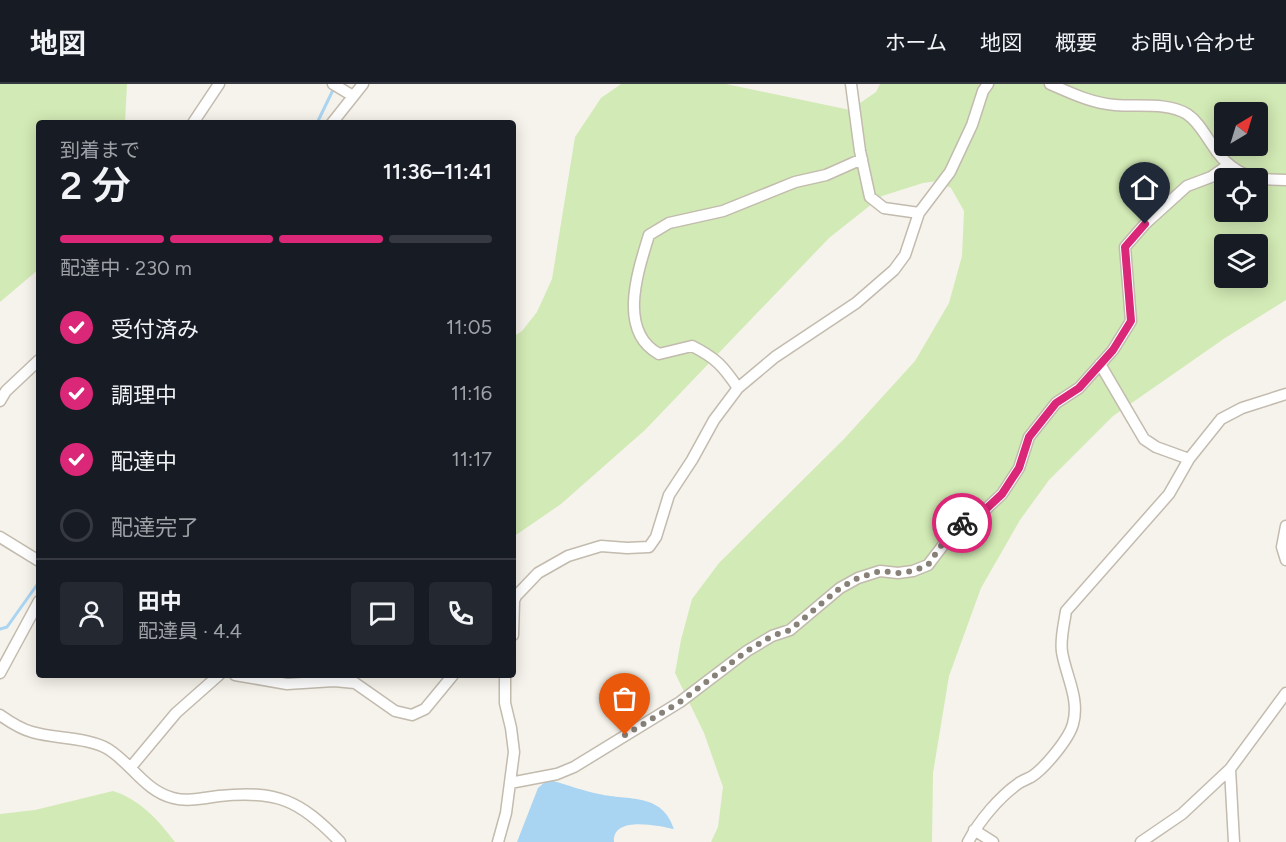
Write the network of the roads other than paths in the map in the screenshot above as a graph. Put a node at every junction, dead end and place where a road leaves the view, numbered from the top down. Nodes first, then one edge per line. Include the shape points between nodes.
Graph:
1 (219, 84) edge
2 (333, 84) edge
3 (363, 84) edge
4 (851, 84) edge
5 (988, 84) edge
6 (1050, 84) edge
7 (353, 96) junction
8 (195, 120) edge
9 (334, 120) edge
10 (861, 159) junction
11 (1228, 165) junction
12 (1233, 168) edge
13 (1268, 179) edge
14 (1286, 180) edge
15 (919, 213) junction
16 (36, 363) edge
17 (1100, 364) junction
18 (738, 388) junction
19 (1286, 394) edge
20 (0, 401) edge
21 (1189, 459) junction
22 (1286, 526) edge
23 (0, 537) edge
24 (36, 559) edge
25 (1286, 560) edge
26 (516, 596) edge
27 (36, 606) edge
28 (0, 672) edge
29 (216, 678) edge
30 (252, 678) edge
31 (450, 678) edge
32 (505, 678) edge
33 (1286, 693) edge
34 (0, 715) edge
35 (131, 767) junction
36 (1230, 769) junction
37 (510, 783) junction
38 (974, 830) junction
39 (340, 842) edge
40 (498, 842) edge
41 (968, 842) edge
42 (993, 842) edge
43 (1141, 842) edge
44 (1234, 842) edge

1 - 8 street
2 - 7 street
3 - 7 street
4 - 10 street
5 - 15 street via 950,172
6 - 11 street via 1082,98 1114,105 1176,109 1202,128
7 - 9 street
10 - 15 street via 870,197 884,208
10 - 18 street via 723,211 669,223 649,235 636,278 634,307 642,341 659,354 692,345 722,364
11 - 12 street
11 - 17 street via 1187,186 1125,247 1131,321
13 - 14 street
15 - 18 street via 905,255 894,270 856,303 775,357
16 - 20 street
17 - 21 street via 1144,439
17 - 37 street via 1079,388 1056,403 1029,437 1019,468 1002,494 957,527 928,565 913,571 880,571 858,578 790,630 747,651 680,702 574,767
18 - 26 street via 669,495 649,547 601,546 568,556 538,573
19 - 21 street via 1221,419
21 - 38 street via 1169,494 1066,612 1062,651 1076,703 1069,734 1044,766 1002,797
22 - 25 street via 1282,546
23 - 24 street
27 - 28 street
29 - 35 street via 176,713
30 - 31 street via 287,684 355,683 395,711 412,714 424,708
32 - 37 street via 505,703 514,752
33 - 36 street
34 - 35 street via 31,732 97,744
35 - 39 street via 140,779 172,798 271,795 296,804
36 - 43 street via 1182,814
36 - 44 street
37 - 40 street
38 - 41 street
38 - 42 street

